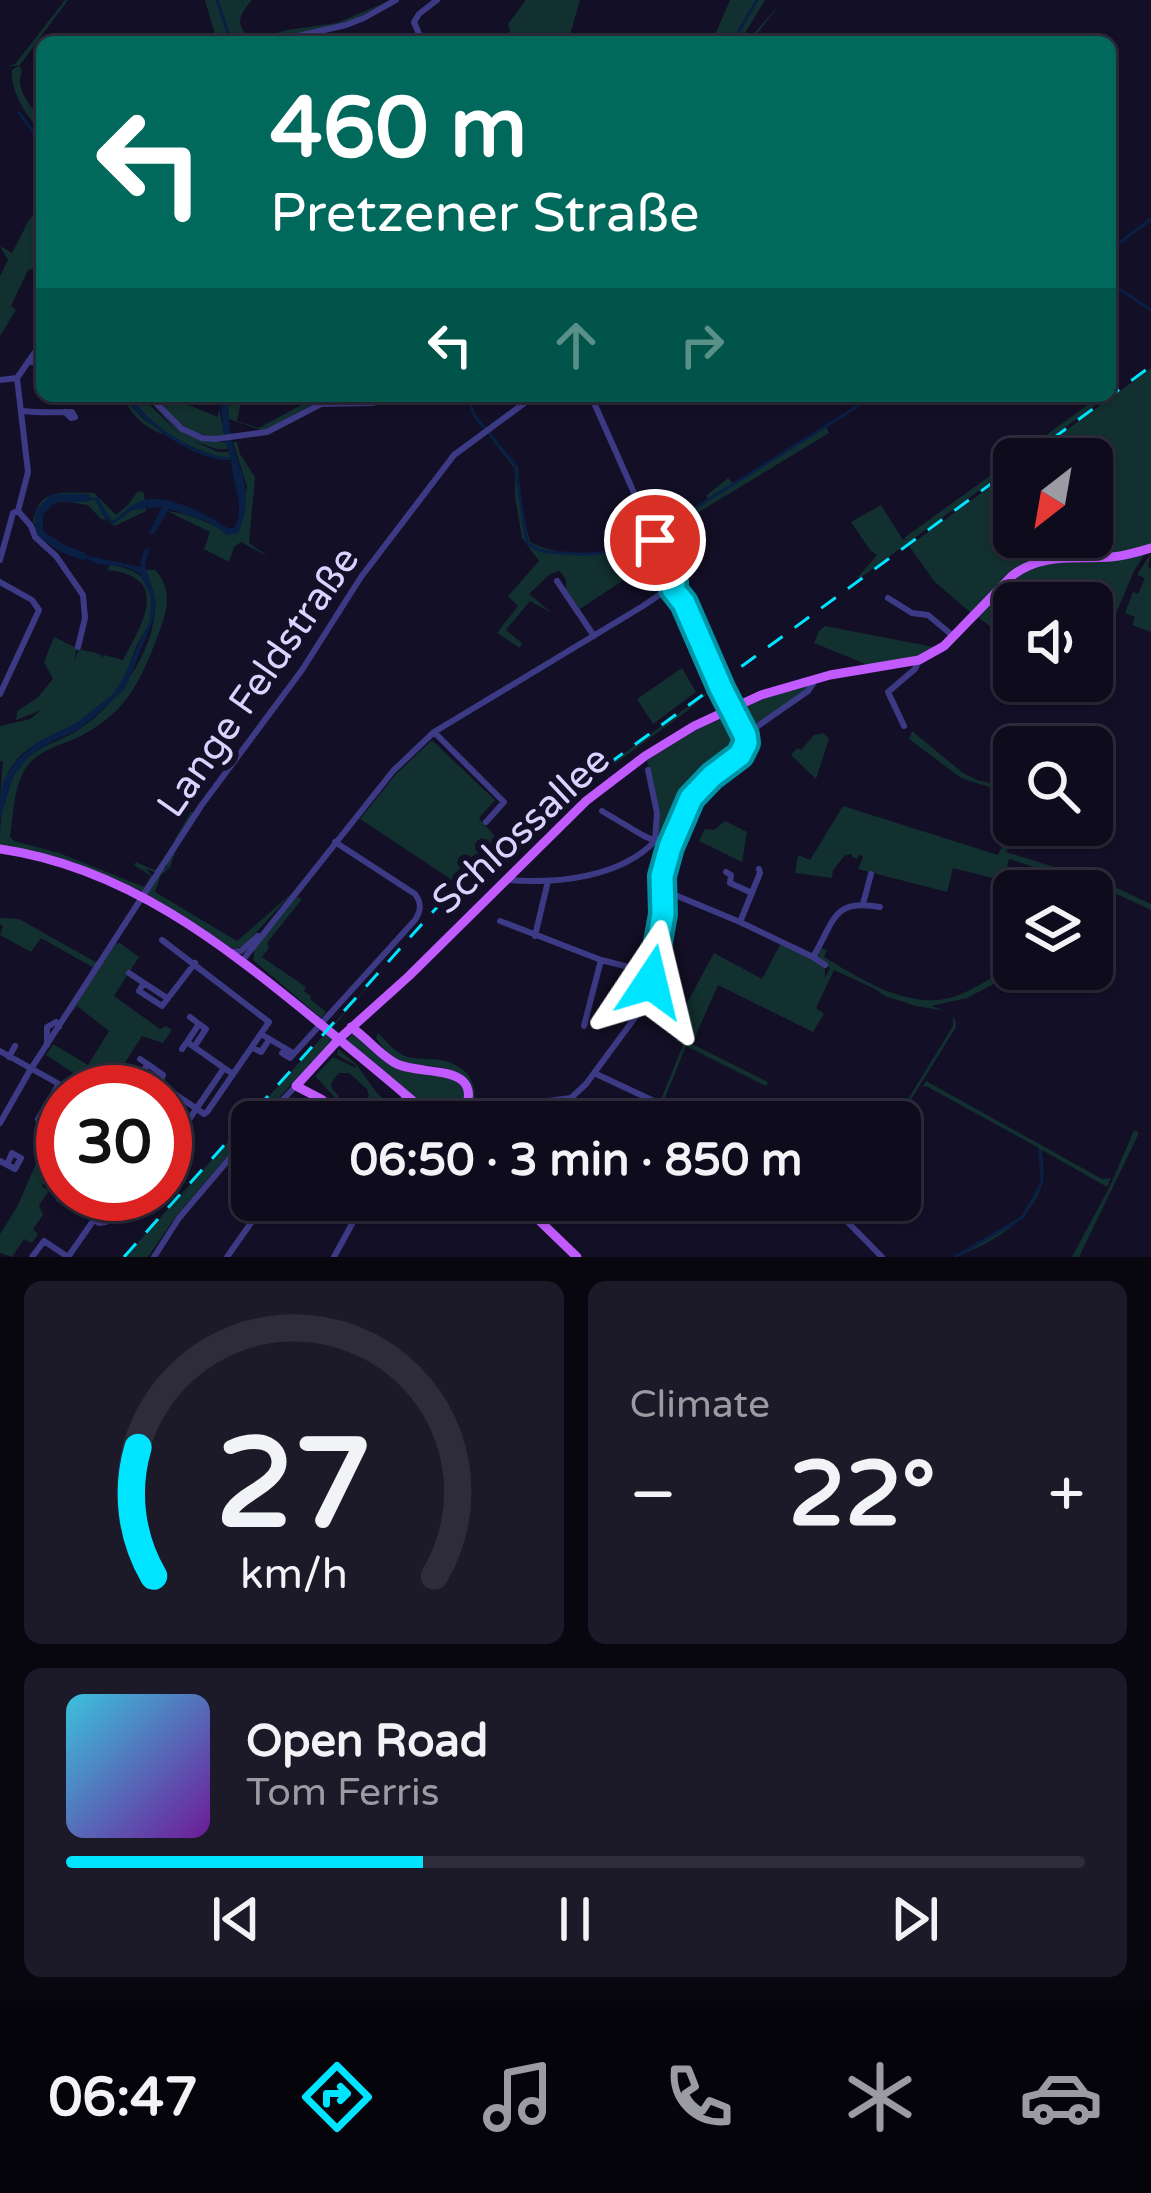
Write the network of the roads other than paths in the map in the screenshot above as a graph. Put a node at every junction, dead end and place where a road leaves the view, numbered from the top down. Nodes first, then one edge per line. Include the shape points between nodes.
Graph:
1 (396, 0) edge
2 (437, 0) edge
3 (298, 36) edge
4 (420, 36) edge
5 (36, 352) edge
6 (30, 362) junction
7 (36, 362) edge
8 (17, 379) junction
9 (0, 380) edge
10 (154, 402) edge
11 (382, 402) edge
12 (525, 402) edge
13 (594, 402) edge
14 (22, 411) junction
15 (65, 412) dead end
16 (0, 511) edge
17 (16, 512) junction
18 (1151, 548) edge
19 (0, 560) edge
20 (557, 581) dead end
21 (0, 582) edge
22 (669, 589) junction
23 (888, 598) dead end
24 (594, 636) junction
25 (953, 636) junction
26 (78, 647) dead end
27 (920, 660) junction
28 (817, 678) junction
29 (0, 694) edge
30 (730, 708) junction
31 (904, 726) dead end
32 (434, 732) junction
33 (745, 735) junction
34 (648, 770) dead end
35 (602, 811) dead end
36 (486, 823) dead end
37 (655, 841) junction
38 (335, 842) junction
39 (670, 847) junction
40 (0, 849) edge
41 (759, 868) dead end
42 (726, 872) dead end
43 (871, 874) dead end
44 (507, 880) junction
45 (548, 881) junction
46 (663, 890) junction
47 (752, 893) junction
48 (863, 904) junction
49 (880, 907) dead end
50 (273, 921) junction
51 (500, 921) dead end
52 (740, 922) junction
53 (535, 935) junction
54 (162, 940) dead end
55 (251, 950) junction
56 (231, 952) junction
57 (813, 957) junction
58 (601, 960) junction
59 (242, 961) junction
60 (195, 963) junction
61 (825, 965) dead end
62 (256, 972) junction
63 (653, 973) junction
64 (130, 974) dead end
65 (144, 983) junction
66 (164, 1002) junction
67 (170, 1012) dead end
68 (190, 1017) dead end
69 (355, 1023) junction
70 (584, 1026) dead end
71 (272, 1037) junction
72 (15, 1046) dead end
73 (0, 1052) edge
74 (292, 1056) junction
75 (9, 1057) junction
76 (140, 1059) dead end
77 (363, 1060) junction
78 (145, 1065) edge
79 (224, 1068) junction
80 (32, 1070) junction
81 (36, 1072) edge
82 (594, 1072) junction
83 (233, 1074) junction
84 (297, 1085) junction
85 (405, 1100) edge
86 (282, 1101) edge
87 (323, 1101) edge
88 (411, 1101) edge
89 (467, 1101) edge
90 (548, 1101) edge
91 (655, 1101) edge
92 (192, 1106) edge
93 (196, 1109) junction
94 (192, 1114) edge
95 (0, 1123) edge
96 (231, 1157) edge
97 (93, 1221) edge
98 (252, 1221) edge
99 (353, 1221) edge
100 (540, 1221) edge
101 (847, 1221) edge
102 (32, 1257) edge
103 (68, 1257) edge
104 (154, 1257) edge
105 (227, 1257) edge
106 (334, 1257) edge
107 (577, 1257) edge
108 (882, 1257) edge

1 - 3 street via 346,25
2 - 4 street via 414,21
5 - 6 street
6 - 7 street
6 - 8 street
8 - 9 street
8 - 14 street
10 - 11 street via 186,432 223,439 267,432 321,404
12 - 80 street, Lange Feldstraße via 452,459 353,589 59,1027 47,1028 47,1046
13 - 22 street via 663,558
14 - 15 street
14 - 17 street via 28,472
16 - 17 street
17 - 19 street
17 - 26 street via 83,595
18 - 25 main road, Schlossallee via 1027,566
20 - 24 street
21 - 29 street via 39,610
22 - 24 street
22 - 30 street via 684,603
23 - 25 street
24 - 32 street
25 - 27 main road, Schlossallee
27 - 28 main road, Schlossallee
27 - 31 street, Schlossallee via 888,692
28 - 30 main road, Schlossallee
28 - 33 street
30 - 33 street
30 - 44 main road, Schlossallee via 609,782
32 - 36 street via 504,802
32 - 38 street
33 - 39 street via 740,755 691,798
34 - 37 street
35 - 37 street
37 - 39 street
37 - 45 street via 622,863
38 - 50 street
38 - 74 street via 415,894 420,910
39 - 46 street
40 - 56 main road via 81,868
41 - 47 street
42 - 47 street via 730,883
43 - 48 street
44 - 45 street
44 - 69 main road, Schlossallee
45 - 53 street
46 - 52 street
46 - 63 street
47 - 52 street
48 - 49 street
48 - 57 street via 841,910
50 - 55 street
50 - 56 street
51 - 53 street
52 - 57 street
53 - 58 street
54 - 60 street
55 - 59 street
55 - 62 street
56 - 59 main road
57 - 61 street
58 - 63 street
58 - 70 street
59 - 62 main road
60 - 66 street
60 - 71 street
62 - 77 main road
63 - 82 street via 645,1004
64 - 65 street
65 - 66 street
65 - 66 street via 137,994
66 - 67 street
68 - 79 street via 206,1029 188,1046
69 - 84 main road, Schlossallee
69 - 89 main road via 403,1067 458,1078
71 - 74 street
71 - 74 street
71 - 83 street
72 - 75 street
73 - 75 street
75 - 80 street
76 - 78 street
77 - 85 main road
77 - 88 main road
79 - 83 street
79 - 93 street
80 - 81 street
80 - 95 street, Lange Feldstraße
82 - 90 street via 571,1098
82 - 91 street
83 - 93 street via 206,1113
84 - 86 street
84 - 87 main road
92 - 93 street
93 - 94 street
96 - 104 street
97 - 103 street
98 - 105 street
99 - 106 street
100 - 107 main road
101 - 108 street
102 - 103 street via 44,1241

